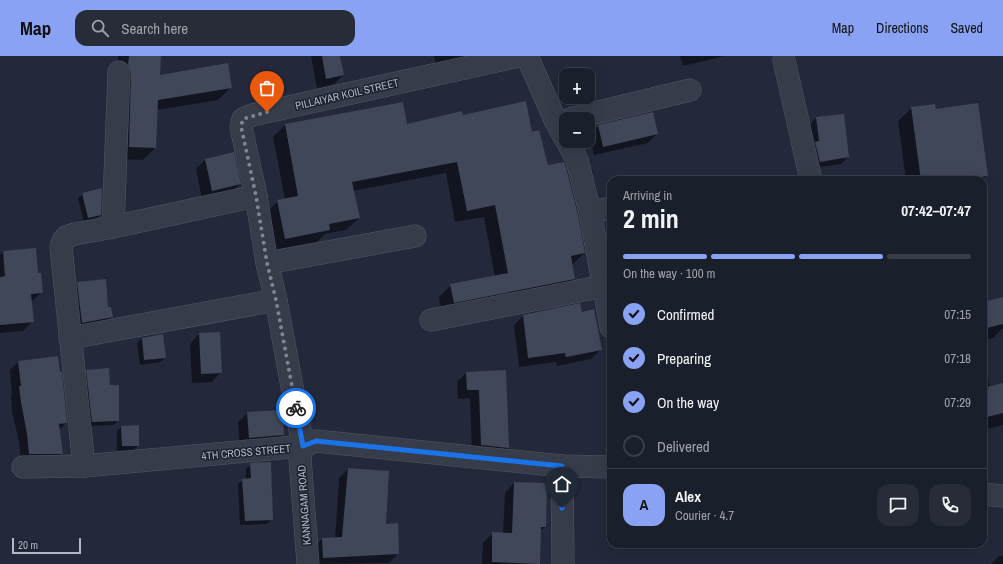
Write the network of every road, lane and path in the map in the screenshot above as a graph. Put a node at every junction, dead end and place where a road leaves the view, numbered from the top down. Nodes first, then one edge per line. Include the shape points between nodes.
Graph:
1 (519, 56) edge
2 (527, 56) edge
3 (784, 60) dead end
4 (119, 72) dead end
5 (690, 90) dead end
6 (559, 117) edge
7 (595, 119) edge
8 (572, 148) edge
9 (810, 176) edge
10 (256, 196) junction
11 (607, 209) edge
12 (590, 212) junction
13 (113, 227) junction
14 (415, 236) dead end
15 (267, 263) junction
16 (604, 286) junction
17 (276, 300) junction
18 (607, 300) edge
19 (431, 320) dead end
20 (70, 338) junction
21 (303, 446) junction
22 (84, 466) junction
23 (562, 466) junction
24 (23, 467) dead end
25 (607, 467) edge
26 (987, 494) edge
27 (1003, 496) edge
28 (308, 564) edge
29 (563, 564) edge

1 - 10 street, PILLAIYAR KOIL STREET via 243,119 241,126
2 - 6 street
3 - 9 street
4 - 13 street
5 - 7 street
8 - 12 street
10 - 13 street
10 - 15 street, PILLAIYAR KOIL STREET
11 - 12 street
12 - 16 street
13 - 20 street via 75,234 63,241 61,247
14 - 15 street
15 - 17 street, PILLAIYAR KOIL STREET
16 - 18 street
16 - 19 street
17 - 20 street
17 - 21 street, PILLAIYAR KOIL STREET
20 - 22 street
21 - 22 street, 4TH CROSS STREET
21 - 23 street, 4TH CROSS STREET via 316,441
21 - 28 street, KANNAGAM ROAD via 300,458
22 - 24 street, 4TH CROSS STREET
23 - 25 street, 4TH CROSS STREET
23 - 29 street
26 - 27 street

